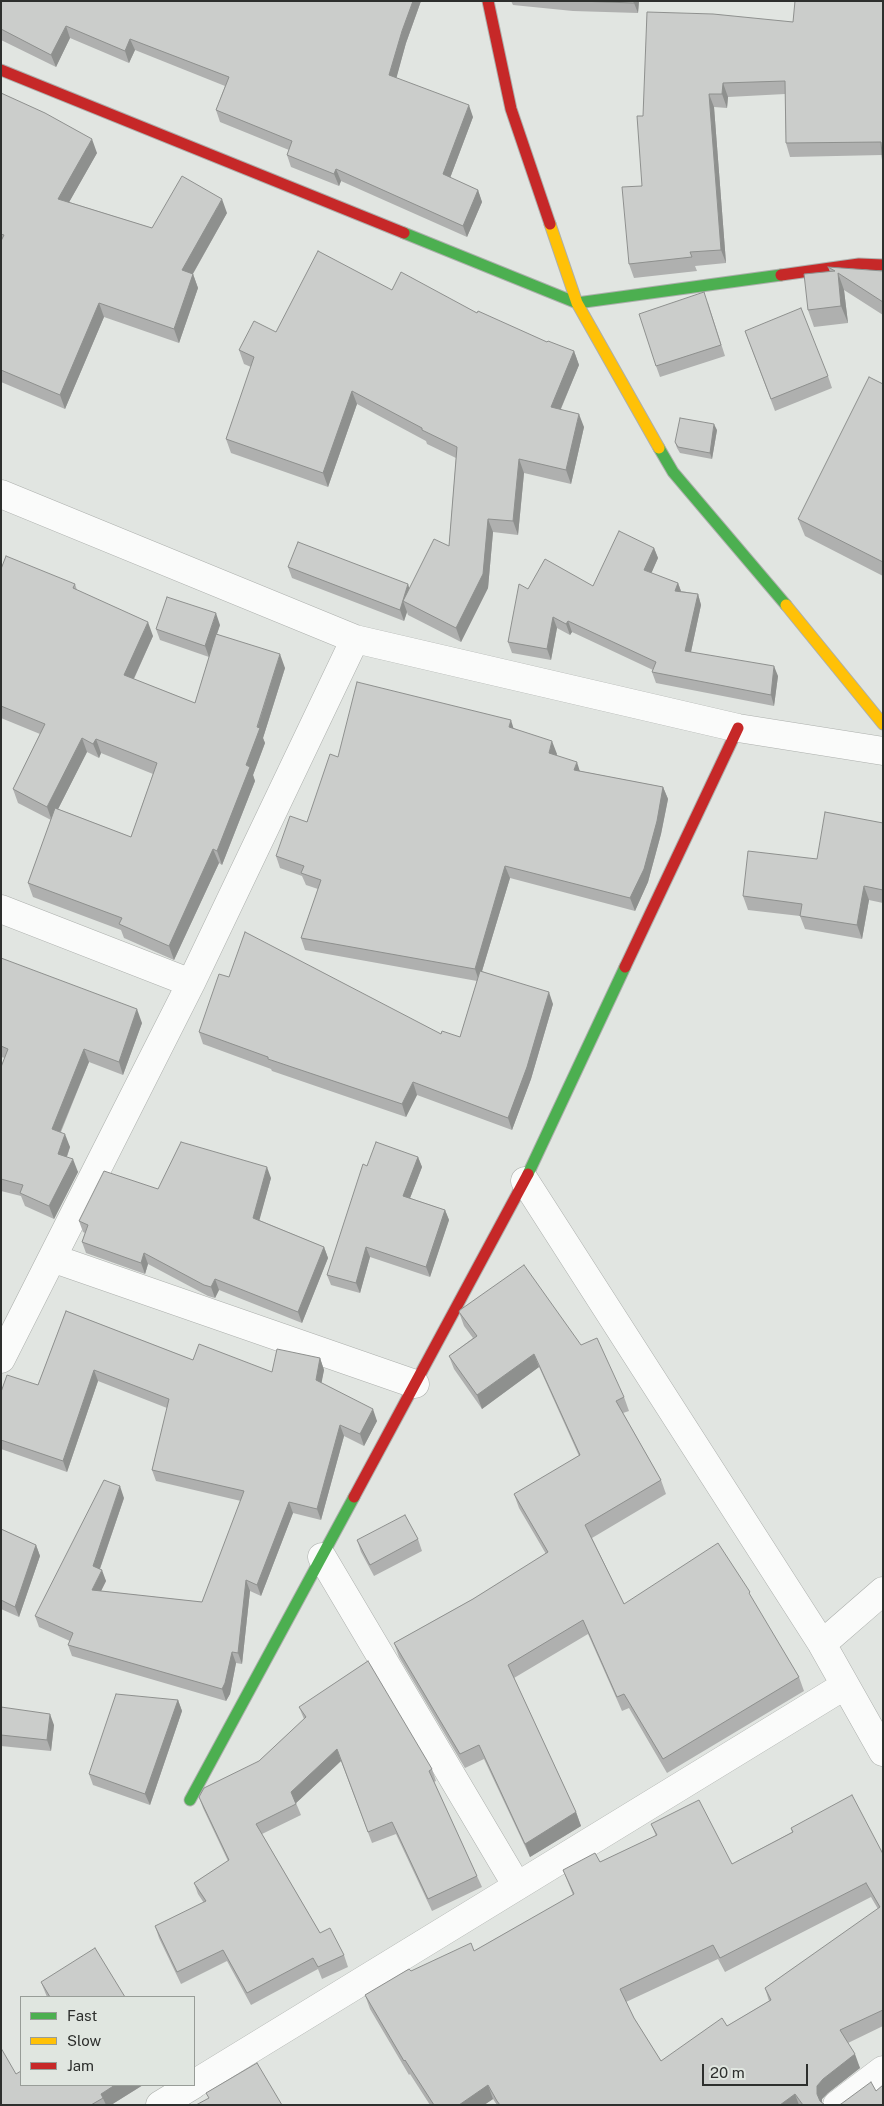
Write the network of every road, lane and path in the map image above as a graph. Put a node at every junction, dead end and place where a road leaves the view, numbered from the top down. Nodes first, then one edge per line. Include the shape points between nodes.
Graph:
1 (488, 1) edge
2 (1, 70) edge
3 (883, 265) edge
4 (577, 304) junction
5 (1, 494) edge
6 (355, 639) junction
7 (883, 724) edge
8 (738, 728) junction
9 (883, 751) edge
10 (1, 909) edge
11 (191, 983) junction
12 (525, 1181) junction
13 (52, 1258) junction
14 (1, 1359) edge
15 (415, 1384) junction
16 (322, 1557) junction
17 (883, 1592) edge
18 (822, 1644) junction
19 (844, 1686) junction
20 (883, 1752) edge
21 (190, 1800) dead end
22 (517, 1886) junction
23 (883, 2070) edge
24 (195, 2083) edge
25 (190, 2086) edge
26 (160, 2105) edge
27 (837, 2105) edge

1 - 4 street via 511,109
2 - 4 street
3 - 4 street via 860,264
4 - 7 street via 672,472
5 - 6 street
6 - 8 street
6 - 11 street
8 - 9 street
8 - 12 street
10 - 11 street
11 - 13 street
12 - 15 street
12 - 18 street
13 - 14 street
13 - 15 street
15 - 16 street
16 - 21 street
16 - 22 street
17 - 18 street
18 - 19 street
19 - 20 street
19 - 22 street
22 - 24 street
23 - 27 street
25 - 26 street

